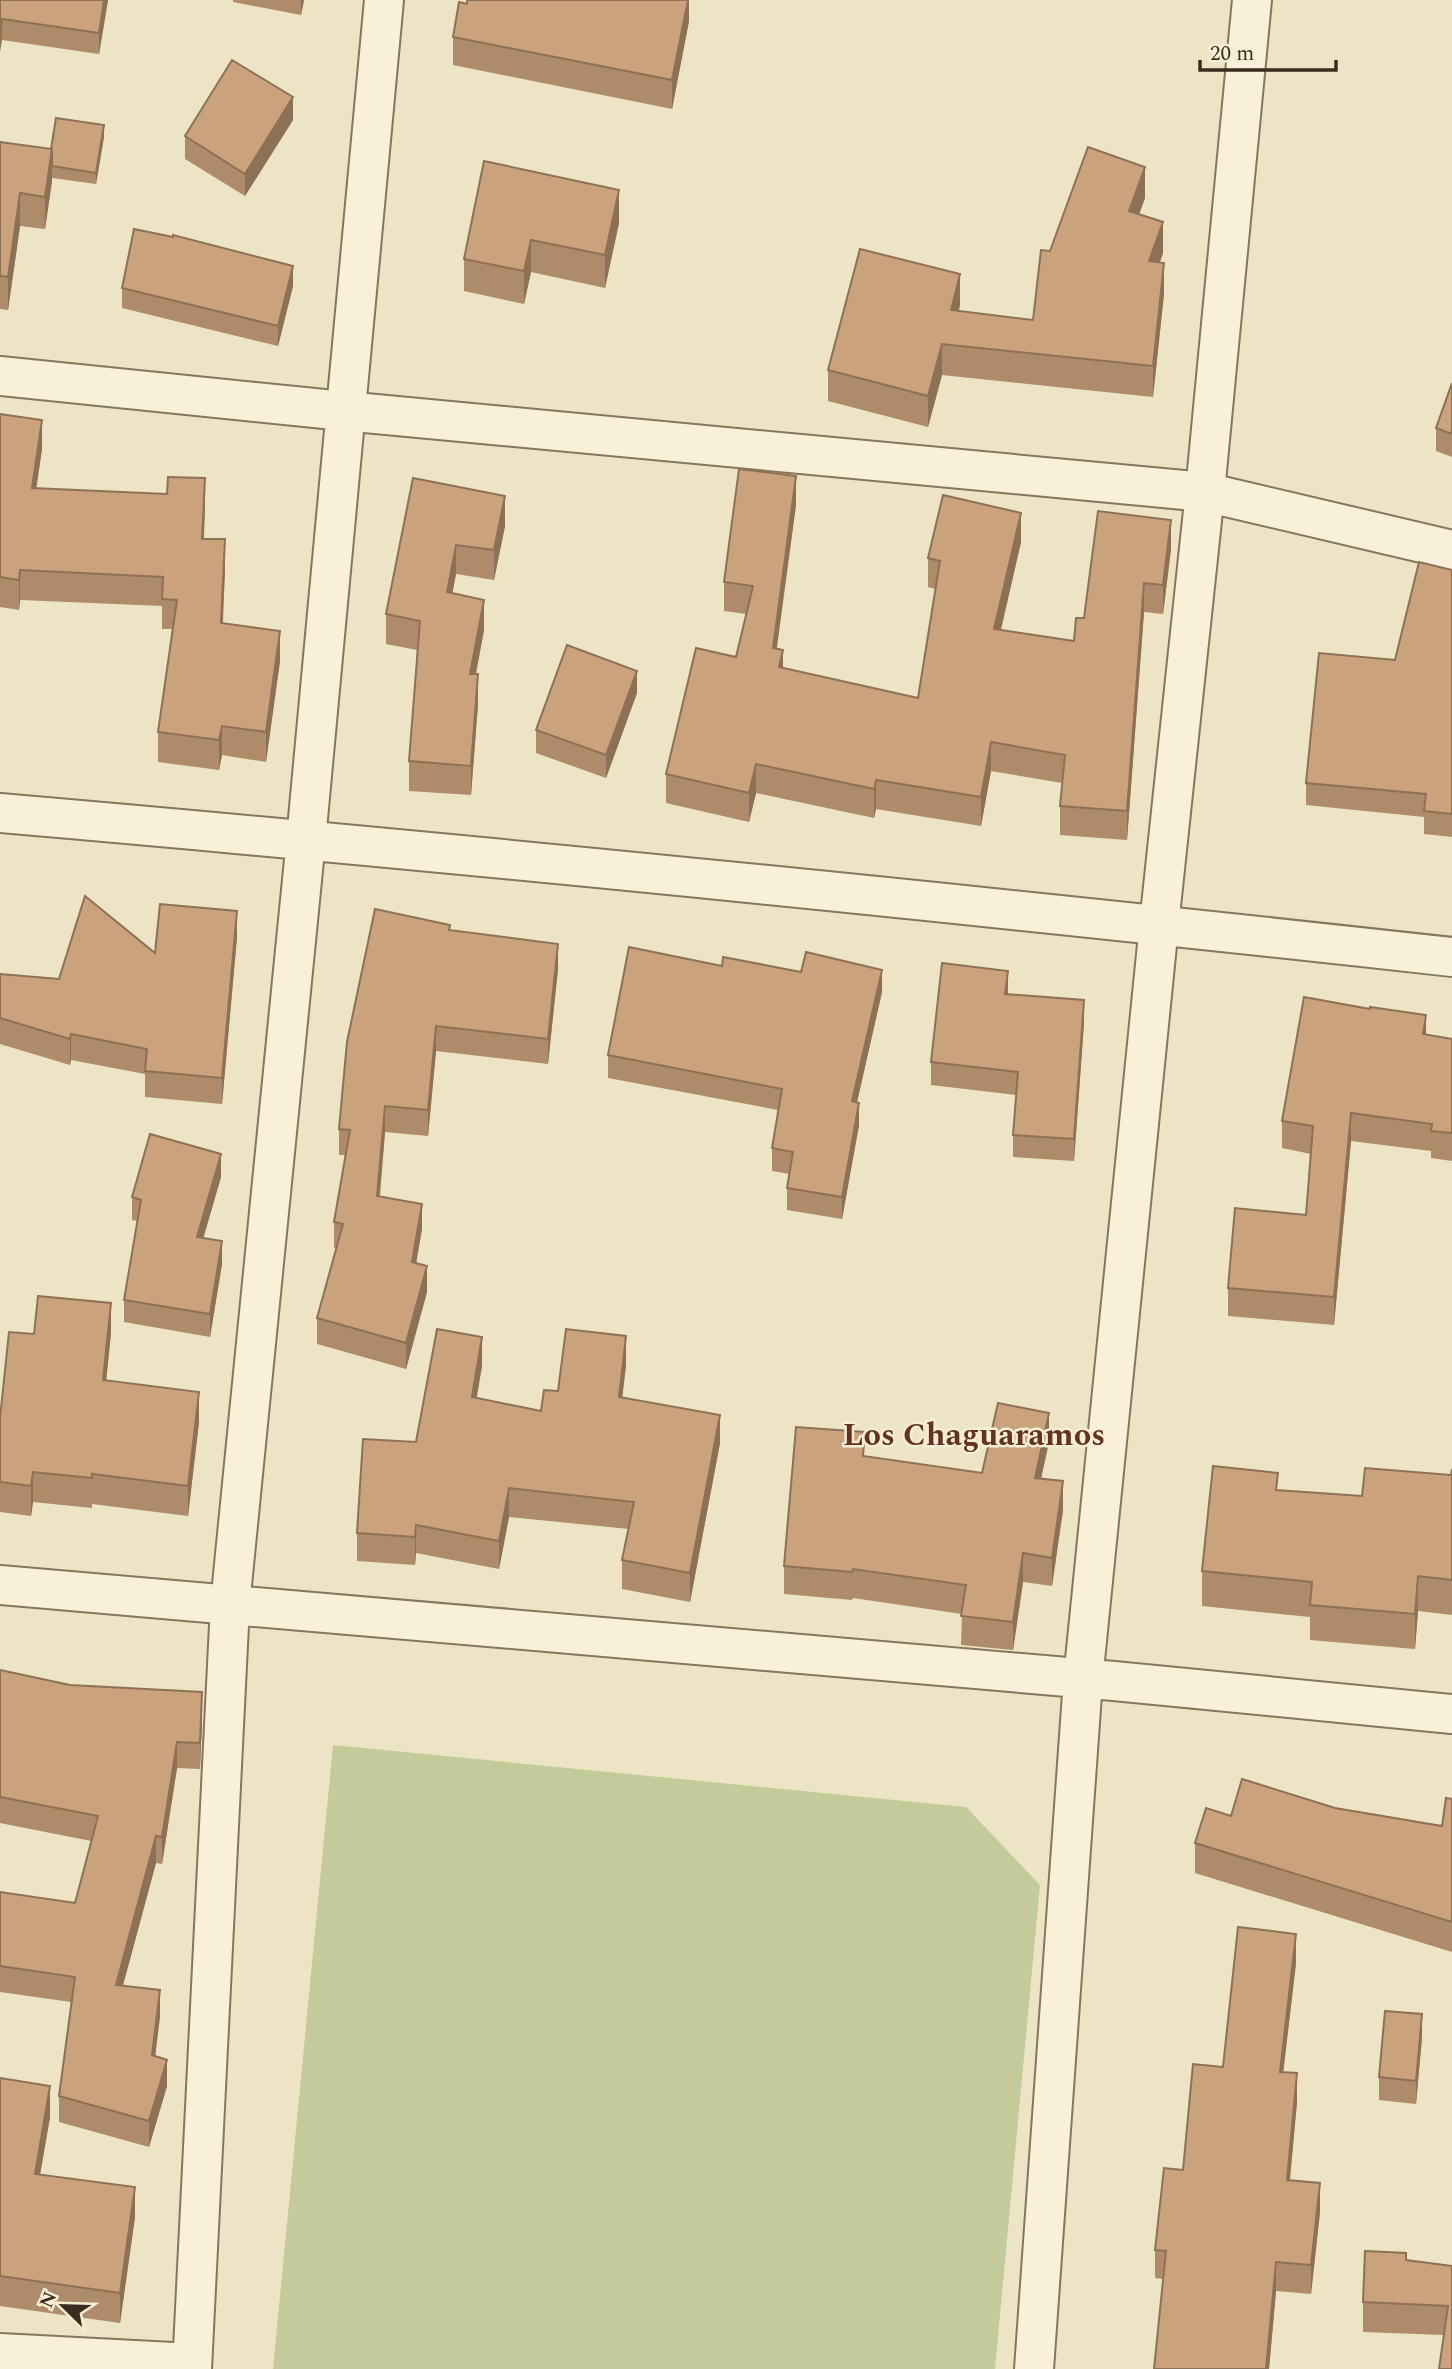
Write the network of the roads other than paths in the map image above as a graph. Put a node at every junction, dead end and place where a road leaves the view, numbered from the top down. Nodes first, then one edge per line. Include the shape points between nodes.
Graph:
1 (384, 0) edge
2 (1252, 0) edge
3 (0, 376) edge
4 (345, 411) junction
5 (1205, 492) junction
6 (1452, 550) edge
7 (0, 814) edge
8 (306, 839) junction
9 (1159, 925) junction
10 (1452, 957) edge
11 (0, 1585) edge
12 (230, 1605) junction
13 (1083, 1680) junction
14 (1452, 1714) edge
15 (0, 2353) edge
16 (192, 2366) edge
17 (1034, 2369) edge

1 - 4 street
2 - 5 street
3 - 4 street
4 - 5 street
4 - 8 street
5 - 6 street
5 - 9 street
7 - 8 street
8 - 9 street
8 - 12 street
9 - 10 street
9 - 13 street
11 - 12 street
12 - 13 street
12 - 16 street
13 - 14 street
13 - 17 street
15 - 16 street

